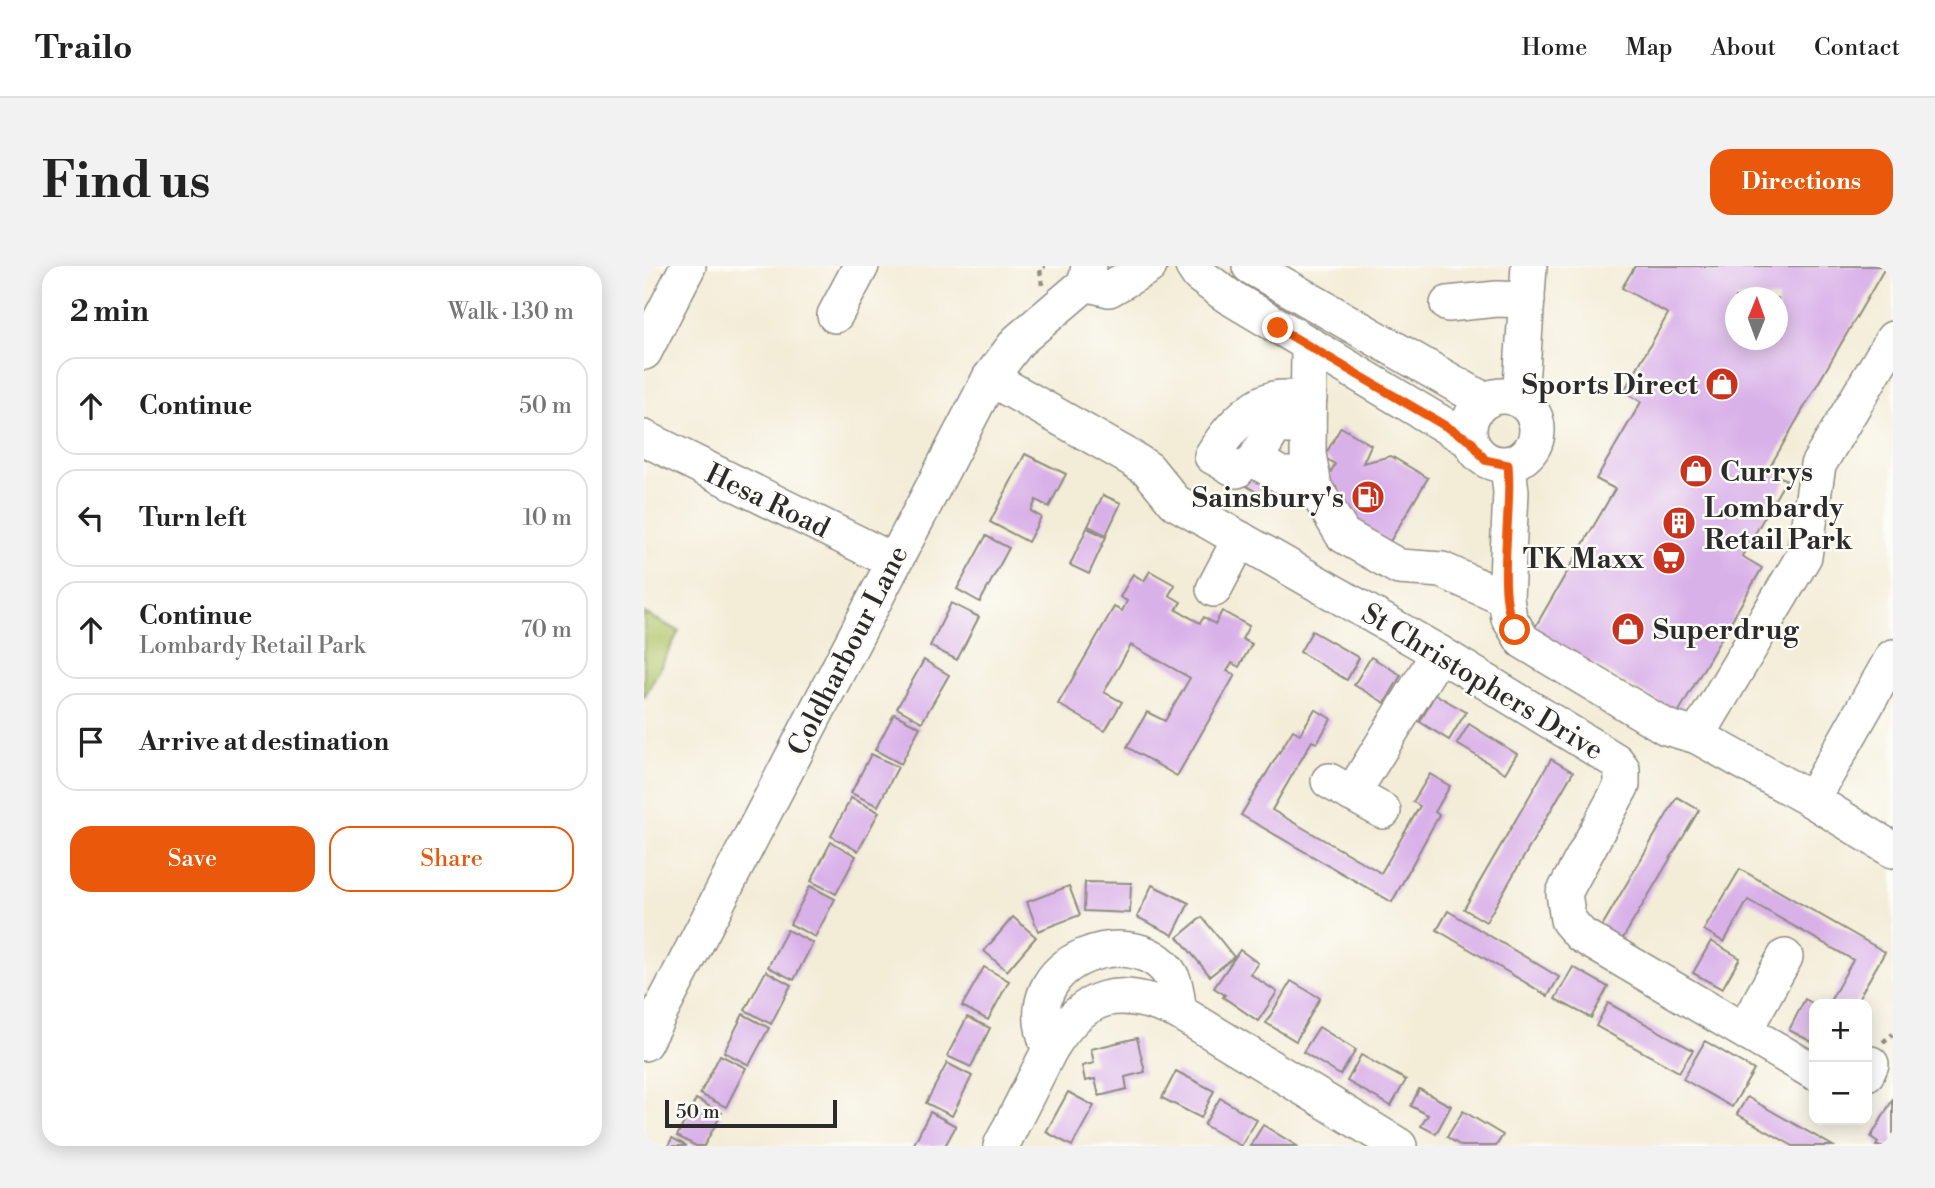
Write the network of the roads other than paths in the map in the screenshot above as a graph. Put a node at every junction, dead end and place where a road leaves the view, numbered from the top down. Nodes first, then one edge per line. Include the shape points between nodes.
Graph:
1 (688, 266) edge
2 (861, 266) edge
3 (1149, 266) edge
4 (1193, 266) edge
5 (1250, 266) edge
6 (1088, 274) edge
7 (1527, 283) edge
8 (1448, 304) dead end
9 (835, 315) dead end
10 (1893, 339) edge
11 (1309, 346) junction
12 (644, 352) edge
13 (990, 378) junction
14 (1520, 400) junction
15 (1485, 401) junction
16 (1308, 412) junction
17 (644, 438) edge
18 (1471, 441) junction
19 (1508, 465) junction
20 (1237, 470) dead end
21 (1316, 486) junction
22 (1273, 490) dead end
23 (1240, 539) junction
24 (893, 561) junction
25 (1214, 589) dead end
26 (1506, 599) junction
27 (1439, 653) junction
28 (1893, 657) edge
29 (1697, 736) junction
30 (1812, 800) junction
31 (1383, 811) dead end
32 (1893, 850) edge
33 (1785, 957) dead end
34 (1179, 1012) junction
35 (1745, 1029) junction
36 (644, 1043) edge
37 (1050, 1049) junction
38 (1809, 1069) edge
39 (1001, 1146) edge
40 (1399, 1146) edge

1 - 12 street
2 - 9 street
3 - 6 street, Coldharbour Lane via 1109,289
4 - 11 street via 1228,296
5 - 15 street
6 - 13 street, Coldharbour Lane via 1018,341
7 - 8 street via 1497,299
7 - 14 street
10 - 29 street via 1818,465 1804,556
11 - 16 street
11 - 18 street
13 - 23 street, St Christophers Drive via 1131,457 1148,469 1175,502
13 - 24 street, Coldharbour Lane
14 - 15 street via 1502,396
14 - 19 street via 1535,416 1538,437 1527,456
15 - 18 street via 1471,419
16 - 20 street via 1274,399 1252,411 1212,456
16 - 21 street
16 - 21 street via 1275,426 1255,460 1280,475
17 - 24 street, Hesa Road
18 - 19 street via 1485,460
19 - 26 street
21 - 22 street via 1290,499
21 - 26 street via 1343,535 1399,567 1442,570
23 - 25 street
23 - 27 street, St Christophers Drive
24 - 36 street, Coldharbour Lane
26 - 29 street via 1515,630 1538,652 1667,727
27 - 31 street via 1341,788
27 - 35 street, St Christophers Drive via 1616,761 1622,769 1622,785 1564,892 1568,920 1581,935
28 - 30 street
29 - 30 street
30 - 32 street
33 - 35 street
34 - 37 street via 1150,1000 1108,997 1074,1016
34 - 37 street via 1173,981 1158,962 1118,949 1093,953 1060,971 1046,989 1040,1020
34 - 40 street
35 - 38 street, St Christophers Drive
37 - 39 street

